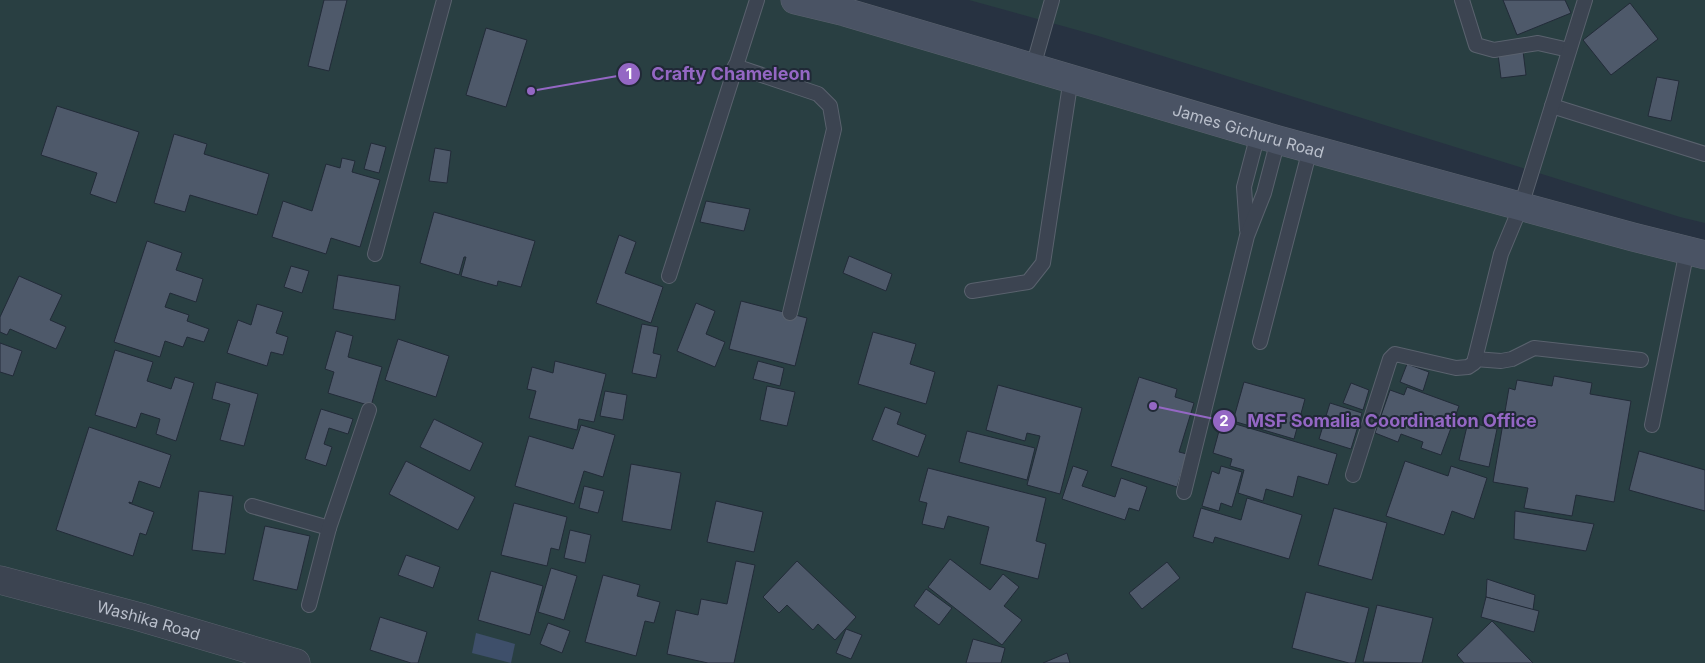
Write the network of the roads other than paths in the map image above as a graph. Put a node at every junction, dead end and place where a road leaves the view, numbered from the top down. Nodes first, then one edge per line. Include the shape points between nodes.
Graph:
1 (444, 0) edge
2 (756, 0) edge
3 (796, 0) edge
4 (1052, 0) edge
5 (1462, 0) edge
6 (1585, 0) edge
7 (847, 6) edge
8 (1569, 50) junction
9 (735, 66) junction
10 (1033, 67) junction
11 (1070, 78) junction
12 (1552, 106) junction
13 (1268, 137) junction
14 (1310, 149) junction
15 (1705, 154) edge
16 (1521, 206) junction
17 (1247, 236) junction
18 (1696, 252) edge
19 (375, 254) dead end
20 (669, 276) dead end
21 (972, 291) dead end
22 (790, 313) dead end
23 (1260, 342) dead end
24 (1475, 360) junction
25 (1641, 360) dead end
26 (369, 410) dead end
27 (1652, 425) dead end
28 (1353, 476) dead end
29 (1184, 492) dead end
30 (252, 506) dead end
31 (329, 528) junction
32 (0, 580) edge
33 (308, 605) dead end
34 (296, 663) edge

1 - 19 lane
2 - 9 lane
3 - 7 main road, James Gichuru Road
4 - 10 lane
5 - 8 lane via 1476,45 1494,50 1538,44
6 - 8 lane
7 - 10 main road, James Gichuru Road
8 - 12 lane
9 - 20 lane
9 - 22 lane via 818,94 830,106 834,129
10 - 11 main road, James Gichuru Road
11 - 13 main road, James Gichuru Road
11 - 21 lane via 1043,262 1028,282
12 - 15 lane
12 - 16 lane
13 - 14 main road, James Gichuru Road
13 - 17 lane via 1264,193
13 - 17 lane via 1244,187
14 - 16 main road, James Gichuru Road
14 - 23 lane
16 - 18 main road, James Gichuru Road
16 - 24 lane via 1501,254
17 - 29 lane
18 - 27 lane
24 - 25 lane via 1512,359 1534,348
24 - 28 lane via 1468,367 1456,368 1395,354 1390,359
26 - 31 lane
30 - 31 lane
31 - 33 lane
32 - 34 street, Washika Road

